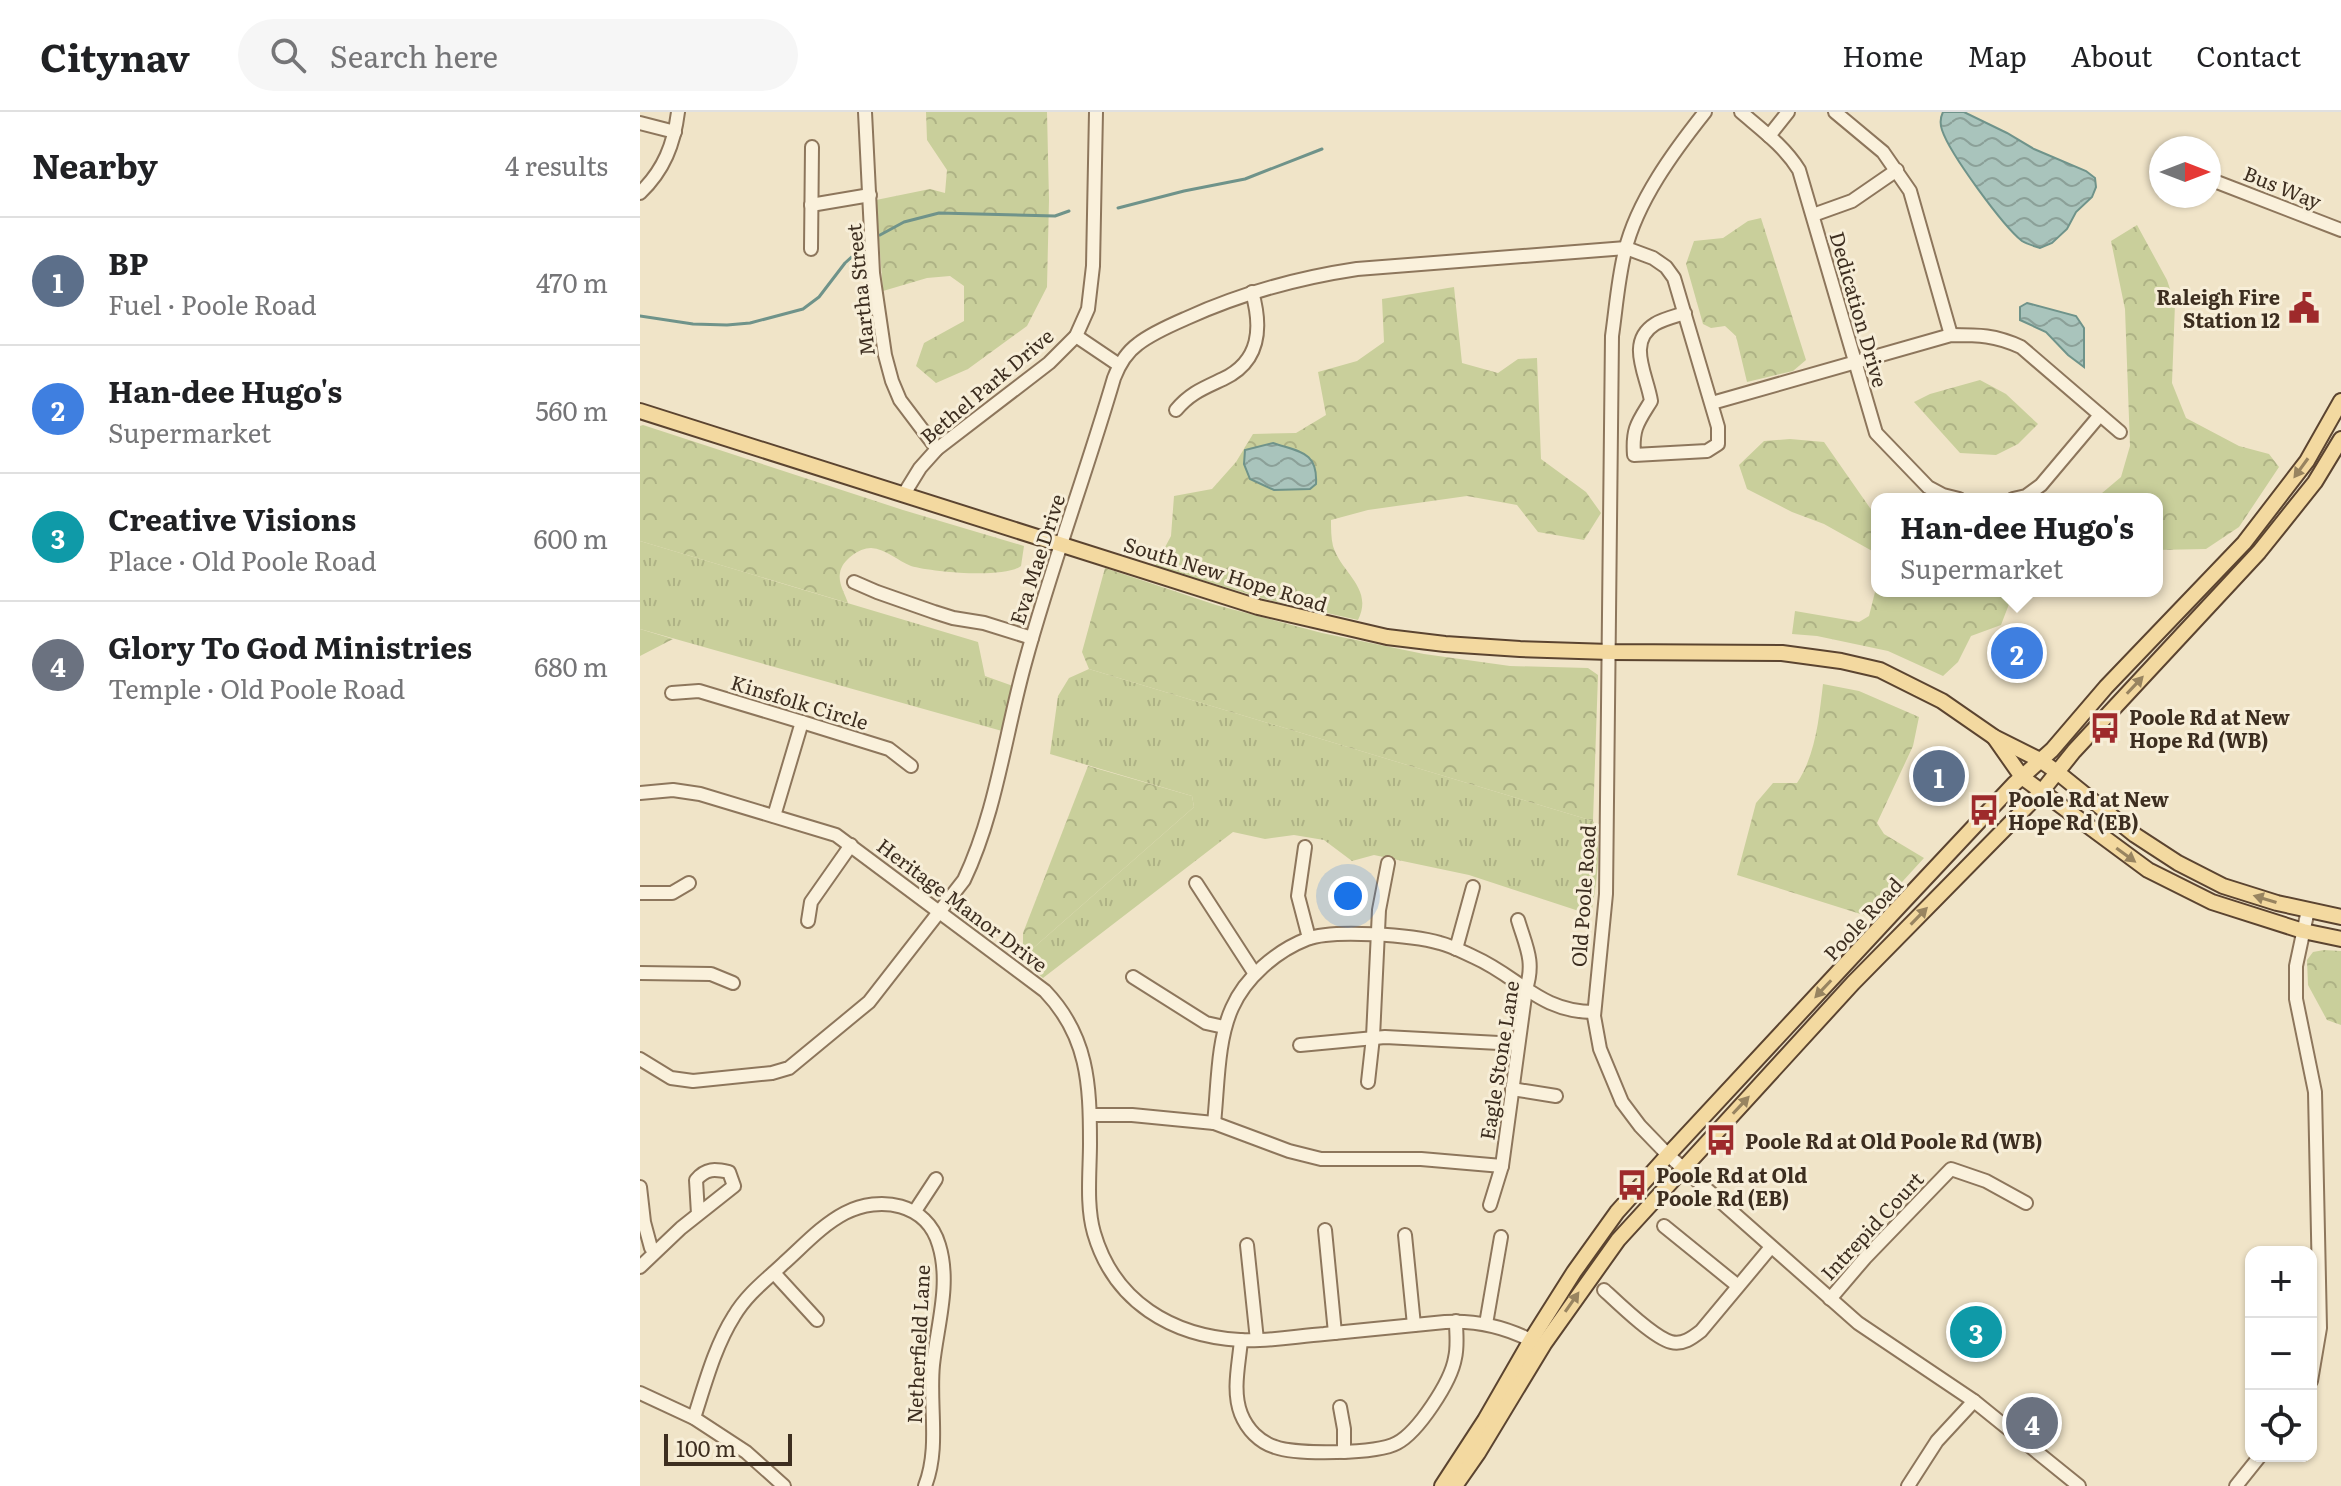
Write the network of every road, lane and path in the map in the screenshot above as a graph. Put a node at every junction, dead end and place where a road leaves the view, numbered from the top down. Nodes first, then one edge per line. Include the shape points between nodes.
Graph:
1 (678, 112) edge
2 (865, 112) edge
3 (1096, 112) edge
4 (1705, 112) edge
5 (1741, 112) edge
6 (1788, 112) edge
7 (1835, 112) edge
8 (640, 123) edge
9 (675, 132) junction
10 (1769, 136) junction
11 (812, 147) dead end
12 (1897, 170) junction
13 (2221, 184) edge
14 (640, 193) edge
15 (870, 195) junction
16 (811, 205) junction
17 (1813, 215) junction
18 (2341, 230) edge
19 (1626, 248) junction
20 (811, 249) dead end
21 (1252, 292) junction
22 (1685, 313) junction
23 (1951, 335) junction
24 (1076, 336) junction
25 (1855, 363) junction
26 (1119, 365) junction
27 (2341, 401) edge
28 (1712, 403) junction
29 (1176, 410) dead end
30 (640, 411) edge
31 (2100, 415) junction
32 (2120, 432) dead end
33 (2341, 439) edge
34 (937, 449) junction
35 (1939, 493) edge
36 (2030, 493) edge
37 (904, 494) junction
38 (2244, 543) junction
39 (1062, 544) junction
40 (2259, 552) junction
41 (854, 582) dead end
42 (1032, 638) junction
43 (1610, 652) junction
44 (672, 693) dead end
45 (802, 722) junction
46 (1994, 737) junction
47 (2040, 760) junction
48 (911, 766) dead end
49 (2057, 772) junction
50 (2022, 777) junction
51 (2042, 791) junction
52 (640, 793) edge
53 (774, 816) junction
54 (851, 845) junction
55 (1305, 847) dead end
56 (1388, 863) dead end
57 (689, 883) dead end
58 (1196, 883) dead end
59 (1473, 887) dead end
60 (640, 893) edge
61 (2308, 910) junction
62 (940, 912) junction
63 (2341, 917) edge
64 (1518, 920) dead end
65 (808, 921) dead end
66 (2303, 931) junction
67 (1378, 936) junction
68 (1309, 938) junction
69 (2341, 939) edge
70 (1456, 949) junction
71 (640, 973) edge
72 (1255, 974) junction
73 (1133, 977) dead end
74 (733, 983) dead end
75 (1526, 989) junction
76 (1594, 1012) junction
77 (1224, 1027) junction
78 (1373, 1037) junction
79 (1518, 1044) junction
80 (1300, 1045) dead end
81 (640, 1059) edge
82 (1368, 1082) dead end
83 (1512, 1089) junction
84 (1556, 1096) dead end
85 (1090, 1115) junction
86 (1214, 1123) junction
87 (1668, 1155) junction
88 (1502, 1166) junction
89 (1683, 1168) junction
90 (936, 1179) dead end
91 (640, 1187) edge
92 (2026, 1203) dead end
93 (1490, 1205) dead end
94 (915, 1211) junction
95 (698, 1214) dead end
96 (1664, 1226) dead end
97 (1325, 1230) dead end
98 (1405, 1235) dead end
99 (1501, 1237) dead end
100 (1247, 1245) dead end
101 (1771, 1247) junction
102 (655, 1251) junction
103 (640, 1267) edge
104 (774, 1273) junction
105 (1738, 1286) junction
106 (1604, 1290) dead end
107 (1830, 1299) junction
108 (817, 1320) dead end
109 (1456, 1321) junction
110 (1486, 1324) junction
111 (1414, 1325) junction
112 (1335, 1333) junction
113 (1241, 1340) junction
114 (1257, 1340) junction
115 (1537, 1343) junction
116 (2317, 1346) edge
117 (640, 1393) edge
118 (1974, 1401) junction
119 (1340, 1407) dead end
120 (694, 1418) junction
121 (1344, 1452) junction
122 (2255, 1462) edge
123 (784, 1486) edge
124 (925, 1486) edge
125 (1442, 1486) edge
126 (1455, 1486) edge
127 (1908, 1486) edge
128 (2079, 1486) edge
129 (2236, 1486) edge

1 - 9 street
2 - 15 street, Martha Street
3 - 24 street, Bethel Park Drive via 1093,266 1088,309
4 - 19 street, Old Poole Road via 1664,166
5 - 10 street, Dedication Drive
6 - 10 street
7 - 12 street
8 - 9 street
9 - 14 street via 666,160
10 - 17 street, Dedication Drive via 1799,170
11 - 16 street
12 - 17 street via 1852,201
12 - 23 street via 1910,191
13 - 18 street, Bus Way
15 - 16 street
15 - 34 street, Martha Street via 873,273 888,368 900,400
16 - 20 street
17 - 25 street, Dedication Drive
19 - 21 street, Eva Mae Drive via 1357,269
19 - 22 street via 1666,267
19 - 43 street, Old Poole Road via 1611,371
21 - 26 street, Eva Mae Drive via 1170,325 1138,344
21 - 29 street via 1259,322 1252,353 1239,369 1196,390
22 - 28 street
22 - 28 street via 1655,323 1642,336 1638,352 1651,401 1636,422 1634,455 1707,451 1718,444
23 - 25 street
23 - 31 street via 1983,334 2021,347
24 - 26 street
24 - 34 street, Bethel Park Drive
25 - 28 street
25 - 35 street, Dedication Drive via 1876,433
26 - 39 street, Eva Mae Drive
27 -> 38 main road, Poole Road via 2307,461
30 - 37 main road, South New Hope Road
31 - 32 street
31 - 36 street
33 - 40 main road, Poole Road via 2315,482
34 - 37 street, Bethel Park Drive
37 - 39 main road, South New Hope Road
38 - 40 main road
38 - 47 main road, Poole Road
39 - 42 street, Eva Mae Drive
39 - 43 main road, South New Hope Road via 1258,607 1387,637
49 -> 40 main road, Poole Road
41 - 42 street via 953,618
42 - 62 street, Eva Mae Drive via 981,837 964,880
43 - 46 main road, South New Hope Road via 1782,653 1841,661 1880,670
43 - 76 street, Old Poole Road via 1606,894
44 - 45 street, Kinsfolk Circle via 699,691
45 - 48 street, Kinsfolk Circle via 889,749
45 - 53 street
46 - 47 main road, South New Hope Road
46 - 50 main road, South New Hope Road
47 - 49 main road, South New Hope Road
47 - 50 main road, Poole Road
49 - 51 main road, Poole Road
61 -> 49 main road, South New Hope Road via 2223,886 2178,863
50 - 51 main road, South New Hope Road
50 -> 87 main road, Poole Road
51 -> 66 main road, South New Hope Road via 2148,870 2212,902
89 -> 51 main road, Poole Road via 1853,983
52 - 53 street, Heritage Manor Drive via 700,794
53 - 54 street, Heritage Manor Drive via 836,835
54 - 62 street, Heritage Manor Drive
54 - 65 street via 811,902
55 - 68 street via 1298,896
56 - 67 street
57 - 60 street via 672,893
58 - 72 street
59 - 70 street
61 - 63 main road, South New Hope Road
61 - 66 street
62 - 81 street, Eva Mae Drive via 869,1002 789,1068 693,1081 671,1078
62 - 85 street, Heritage Manor Drive via 1056,1003 1081,1049
64 - 75 street, Eagle Stone Lane via 1531,964
66 - 69 main road, South New Hope Road
66 - 116 street via 2296,999 2315,1092
67 - 68 street
67 - 70 street via 1415,938
67 - 78 street
68 - 72 street
70 - 75 street
71 - 74 street via 711,974
72 - 77 street
73 - 77 street via 1206,1023
75 - 76 street via 1559,1008
75 - 79 street, Eagle Stone Lane
76 - 87 street, Old Poole Road via 1600,1049 1622,1102
77 - 86 street
78 - 79 street
78 - 80 street
78 - 82 street
79 - 83 street, Eagle Stone Lane
83 - 84 street
83 - 88 street, Eagle Stone Lane
85 - 86 street
85 - 113 street, Heritage Manor Drive via 1091,1219 1118,1281 1139,1304 1175,1327
86 - 88 street via 1321,1159
87 - 89 street, Old Poole Road
87 - 115 main road, Poole Road via 1617,1212 1574,1272
88 - 93 street, Eagle Stone Lane
89 - 101 street, Old Poole Road
115 -> 89 main road, Poole Road
90 - 94 street
91 - 102 street via 644,1222
92 - 107 street, Intrepid Court via 1951,1169
94 - 104 street via 896,1204 843,1214
94 - 124 street, Netherfield Lane via 932,1227 943,1266
95 - 102 street
96 - 105 street
97 - 112 street
98 - 111 street
99 - 110 street
100 - 114 street
101 - 105 street
101 - 107 street, Old Poole Road
102 - 103 street
104 - 108 street
104 - 120 street via 733,1317
105 - 106 street via 1701,1331 1688,1341 1672,1343
107 - 118 street, Old Poole Road
109 - 110 street, Heritage Manor Drive
109 - 111 street, Heritage Manor Drive
109 - 121 street via 1451,1374 1415,1429 1379,1450
110 - 115 street, Heritage Manor Drive
111 - 112 street, Heritage Manor Drive
112 - 114 street, Heritage Manor Drive
113 - 114 street, Heritage Manor Drive
113 - 121 street via 1236,1398 1250,1430 1282,1449
115 - 125 main road, Poole Road
115 - 126 main road, Poole Road
117 - 120 street
118 - 127 street via 1937,1441
118 - 128 street, Old Poole Road
119 - 121 street
120 - 123 street via 746,1452
122 - 129 street

